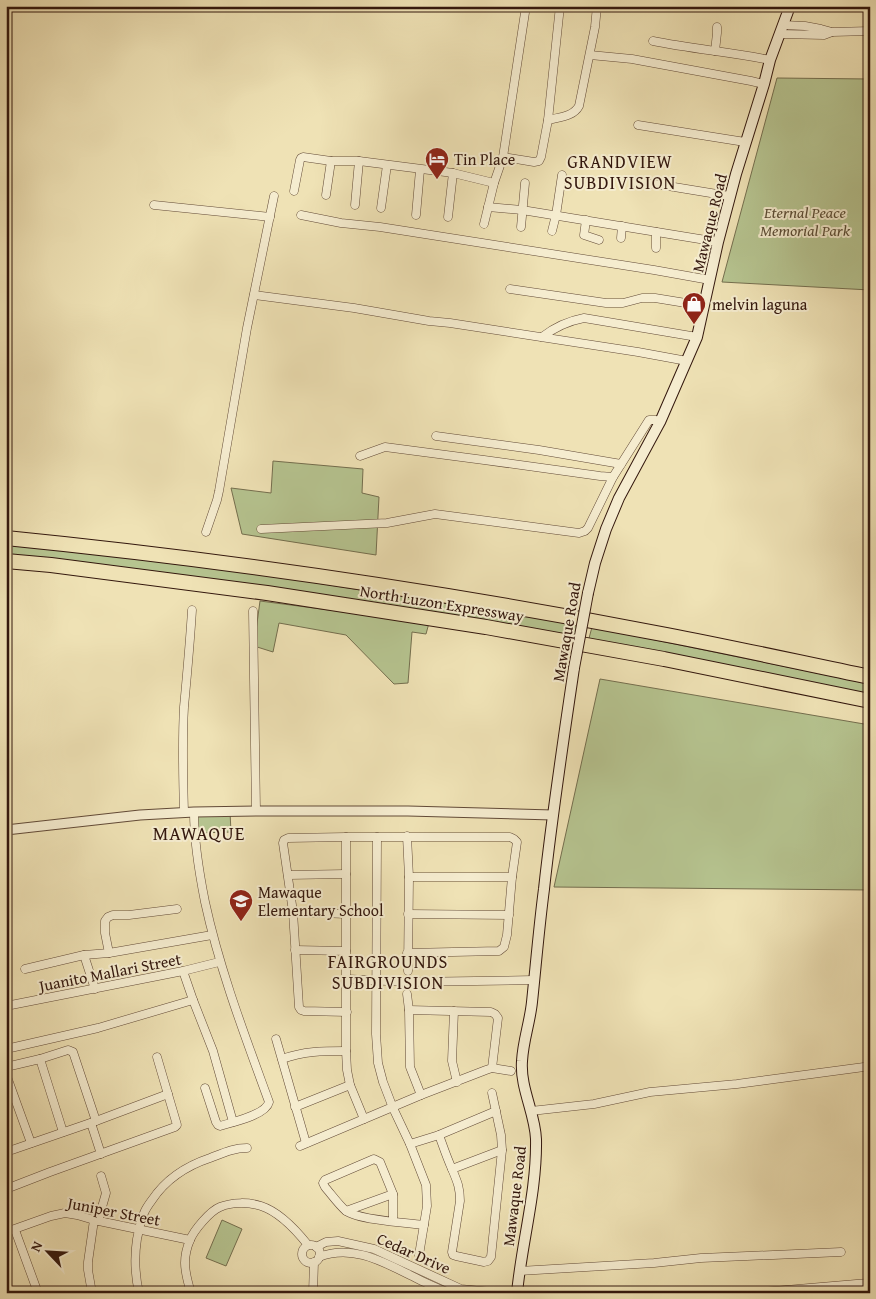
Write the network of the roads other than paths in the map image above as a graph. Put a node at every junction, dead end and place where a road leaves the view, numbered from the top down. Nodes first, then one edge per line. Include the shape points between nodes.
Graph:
1 (526, 6) edge
2 (560, 6) edge
3 (597, 6) edge
4 (790, 6) edge
5 (854, 7) edge
6 (870, 8) edge
7 (717, 27) dead end
8 (782, 29) junction
9 (870, 32) edge
10 (653, 42) dead end
11 (715, 51) junction
12 (590, 55) junction
13 (770, 60) junction
14 (764, 84) junction
15 (548, 120) junction
16 (638, 125) dead end
17 (745, 142) junction
18 (503, 157) junction
19 (331, 161) junction
20 (360, 161) junction
21 (387, 165) junction
22 (420, 170) junction
23 (453, 173) junction
24 (562, 175) dead end
25 (635, 182) dead end
26 (494, 183) junction
27 (525, 183) dead end
28 (294, 191) dead end
29 (326, 195) dead end
30 (274, 196) dead end
31 (730, 196) junction
32 (154, 205) dead end
33 (355, 205) dead end
34 (488, 207) junction
35 (381, 208) dead end
36 (522, 210) junction
37 (416, 215) dead end
38 (556, 215) junction
39 (270, 216) junction
40 (301, 216) dead end
41 (448, 217) dead end
42 (586, 220) junction
43 (484, 224) dead end
44 (622, 226) junction
45 (521, 227) dead end
46 (552, 231) dead end
47 (656, 232) junction
48 (621, 238) dead end
49 (599, 240) dead end
50 (718, 242) junction
51 (656, 248) dead end
52 (710, 280) junction
53 (510, 289) dead end
54 (254, 295) junction
55 (704, 306) junction
56 (542, 337) junction
57 (697, 337) junction
58 (687, 361) junction
59 (660, 422) junction
60 (436, 436) dead end
61 (360, 456) dead end
62 (621, 464) junction
63 (613, 477) junction
64 (261, 529) dead end
65 (206, 532) dead end
66 (6, 538) edge
67 (6, 561) edge
68 (192, 610) dead end
69 (254, 612) dead end
70 (870, 677) edge
71 (870, 701) edge
72 (256, 810) junction
73 (184, 812) junction
74 (194, 812) junction
75 (553, 815) junction
76 (6, 830) edge
77 (346, 836) junction
78 (377, 836) junction
79 (407, 836) junction
80 (346, 874) junction
81 (288, 875) junction
82 (409, 877) junction
83 (512, 877) junction
84 (176, 909) dead end
85 (293, 912) junction
86 (347, 914) junction
87 (408, 914) junction
88 (509, 915) junction
89 (212, 935) junction
90 (295, 950) junction
91 (346, 951) junction
92 (109, 953) junction
93 (407, 953) junction
94 (84, 955) junction
95 (219, 962) junction
96 (25, 969) dead end
97 (408, 971) dead end
98 (184, 972) junction
99 (347, 979) junction
100 (534, 980) junction
101 (376, 981) junction
102 (95, 989) junction
103 (407, 994) dead end
104 (193, 1000) junction
105 (6, 1006) edge
106 (409, 1010) junction
107 (454, 1011) junction
108 (347, 1012) junction
109 (276, 1039) dead end
110 (6, 1049) edge
111 (346, 1051) junction
112 (157, 1057) dead end
113 (282, 1058) junction
114 (40, 1059) junction
115 (864, 1066) dead end
116 (6, 1067) edge
117 (492, 1068) junction
118 (511, 1071) dead end
119 (6, 1074) edge
120 (457, 1082) junction
121 (350, 1085) junction
122 (206, 1088) dead end
123 (492, 1093) dead end
124 (168, 1094) junction
125 (421, 1095) junction
126 (295, 1107) junction
127 (393, 1108) junction
128 (496, 1111) junction
129 (531, 1111) junction
130 (364, 1119) junction
131 (94, 1122) junction
132 (233, 1122) junction
133 (63, 1132) junction
134 (439, 1135) junction
135 (31, 1143) junction
136 (410, 1144) junction
137 (247, 1148) dead end
138 (502, 1150) junction
139 (6, 1152) edge
140 (101, 1154) junction
141 (452, 1169) junction
142 (101, 1176) dead end
143 (6, 1189) edge
144 (393, 1194) junction
145 (346, 1211) junction
146 (96, 1221) junction
147 (393, 1222) junction
148 (424, 1225) junction
149 (15, 1230) junction
150 (139, 1230) junction
151 (6, 1232) edge
152 (190, 1240) junction
153 (308, 1245) junction
154 (316, 1247) junction
155 (841, 1252) dead end
156 (419, 1255) dead end
157 (315, 1262) junction
158 (519, 1271) junction
159 (868, 1283) dead end
160 (38, 1293) edge
161 (92, 1293) edge
162 (139, 1293) edge
163 (191, 1293) edge
164 (313, 1293) edge
165 (449, 1293) edge
166 (501, 1293) edge
167 (517, 1293) edge
168 (751, 1293) edge

1 - 18 street
2 - 15 street
3 - 12 street
4 - 8 main road, Mawaque Road
5 - 6 street
7 - 11 street
8 - 9 street via 805,26 832,32
8 - 13 main road, Mawaque Road
10 - 11 street
11 - 13 street
12 - 14 street via 632,59
12 - 15 street via 576,112
13 - 14 main road, Mawaque Road
14 - 17 main road, Mawaque Road
15 - 18 street via 539,160
16 - 17 street
17 - 31 main road, Mawaque Road
18 - 26 street
19 - 20 street
19 - 28 street via 301,158
19 - 29 street
20 - 21 street
20 - 33 street
21 - 22 street
21 - 35 street
22 - 23 street
22 - 37 street
23 - 26 street
23 - 41 street
24 - 38 street
25 - 31 street
26 - 34 street
27 - 36 street
30 - 39 street
31 - 50 main road, Mawaque Road
32 - 39 street
34 - 36 street
34 - 43 street
36 - 38 street
36 - 45 street
38 - 42 street
38 - 46 street
39 - 54 street
40 - 52 street
42 - 44 street
42 - 49 street via 584,235
44 - 47 street
44 - 48 street
47 - 50 street
47 - 51 street
50 - 52 main road, Mawaque Road
52 - 55 main road, Mawaque Road
53 - 55 street via 606,303 655,298
54 - 56 street
54 - 65 street via 220,491
55 - 57 main road, Mawaque Road
56 - 57 street via 568,322 584,318
56 - 58 street
57 - 58 main road, Mawaque Road
58 - 59 main road, Mawaque Road
59 - 62 street via 649,420
59 - 75 main road, Mawaque Road, bridge via 619,498 594,563 574,668
60 - 62 street
61 - 63 street via 385,448
62 - 63 street
63 - 64 street via 588,528 579,533 435,514 387,523
66 - 70 highway, North Luzon Expressway via 272,570 490,603 668,635
67 - 71 highway, North Luzon Expressway via 257,592 486,627
68 - 73 street via 184,708
69 - 72 street
72 - 74 street
72 - 75 street
73 - 74 street
73 - 76 street
74 - 89 street via 198,867
75 - 100 main road, Mawaque Road
77 - 78 street
77 - 80 street
77 - 81 street via 284,840
78 - 79 street
78 - 101 street
79 - 82 street
79 - 83 street via 510,837 517,842
80 - 81 street
80 - 86 street
81 - 85 street
82 - 83 street
82 - 87 street
83 - 88 street
84 - 92 street via 108,917 105,933
85 - 86 street
85 - 90 street
86 - 91 street
87 - 88 street
87 - 93 street
88 - 93 street via 504,947 499,952
89 - 92 street
89 - 95 street
90 - 91 street
90 - 108 street via 301,1010
91 - 99 street
92 - 94 street
93 - 97 street
94 - 96 street
94 - 102 street
95 - 98 street, Juanito Mallari Street
95 - 132 street via 269,1102 266,1108
98 - 102 street, Juanito Mallari Street
98 - 104 street
99 - 101 street
99 - 108 street
100 - 101 street
100 - 129 main road, Mawaque Road via 522,1062
101 - 127 street via 378,1063
102 - 105 street, Juanito Mallari Street
103 - 106 street
104 - 110 street via 98,1028
104 - 132 street via 213,1051
106 - 107 street
106 - 125 street via 410,1067
107 - 117 street via 491,1012 498,1018
107 - 120 street via 452,1061
108 - 111 street
109 - 113 street
111 - 113 street via 304,1052
111 - 121 street
112 - 124 street
113 - 126 street
114 - 116 street
114 - 131 street via 68,1050 73,1052
114 - 133 street
115 - 129 street via 650,1092 594,1104
117 - 118 street
117 - 120 street
119 - 135 street
120 - 125 street
121 - 126 street
121 - 130 street
122 - 132 street via 218,1125
123 - 128 street
124 - 131 street
124 - 140 street via 175,1127
125 - 127 street
126 - 130 street via 303,1144
127 - 130 street
127 - 136 street
128 - 134 street
128 - 138 street
129 - 158 main road, Mawaque Road via 536,1136 535,1172
131 - 133 street
131 - 140 street
133 - 135 street
134 - 136 street
134 - 141 street
135 - 139 street
136 - 148 street via 426,1185
137 - 150 street via 226,1151 175,1175 144,1212
138 - 141 street
138 - 141 street via 488,1261 453,1255 460,1192
140 - 143 street
142 - 146 street via 106,1193
144 - 145 street
144 - 145 street via 380,1162 374,1159 323,1183
144 - 147 street
145 - 147 street
146 - 149 street, Juniper Street via 65,1213
146 - 150 street, Juniper Street
146 - 161 street via 88,1262
147 - 148 street
148 - 156 street
149 - 151 street, Juniper Street
149 - 160 street
150 - 152 street, Juniper Street
150 - 162 street via 134,1256
152 - 153 street via 218,1207 247,1203 273,1212
152 - 163 street via 185,1263
153 - 154 street
153 - 157 street via 302,1251 302,1257
154 - 157 street via 319,1252
154 - 166 street, Cedar Drive via 338,1241 374,1249 461,1289
155 - 158 street
157 - 164 street
157 - 165 street, Cedar Drive via 329,1253 338,1252 371,1257
158 - 167 main road, Mawaque Road
159 - 168 street

